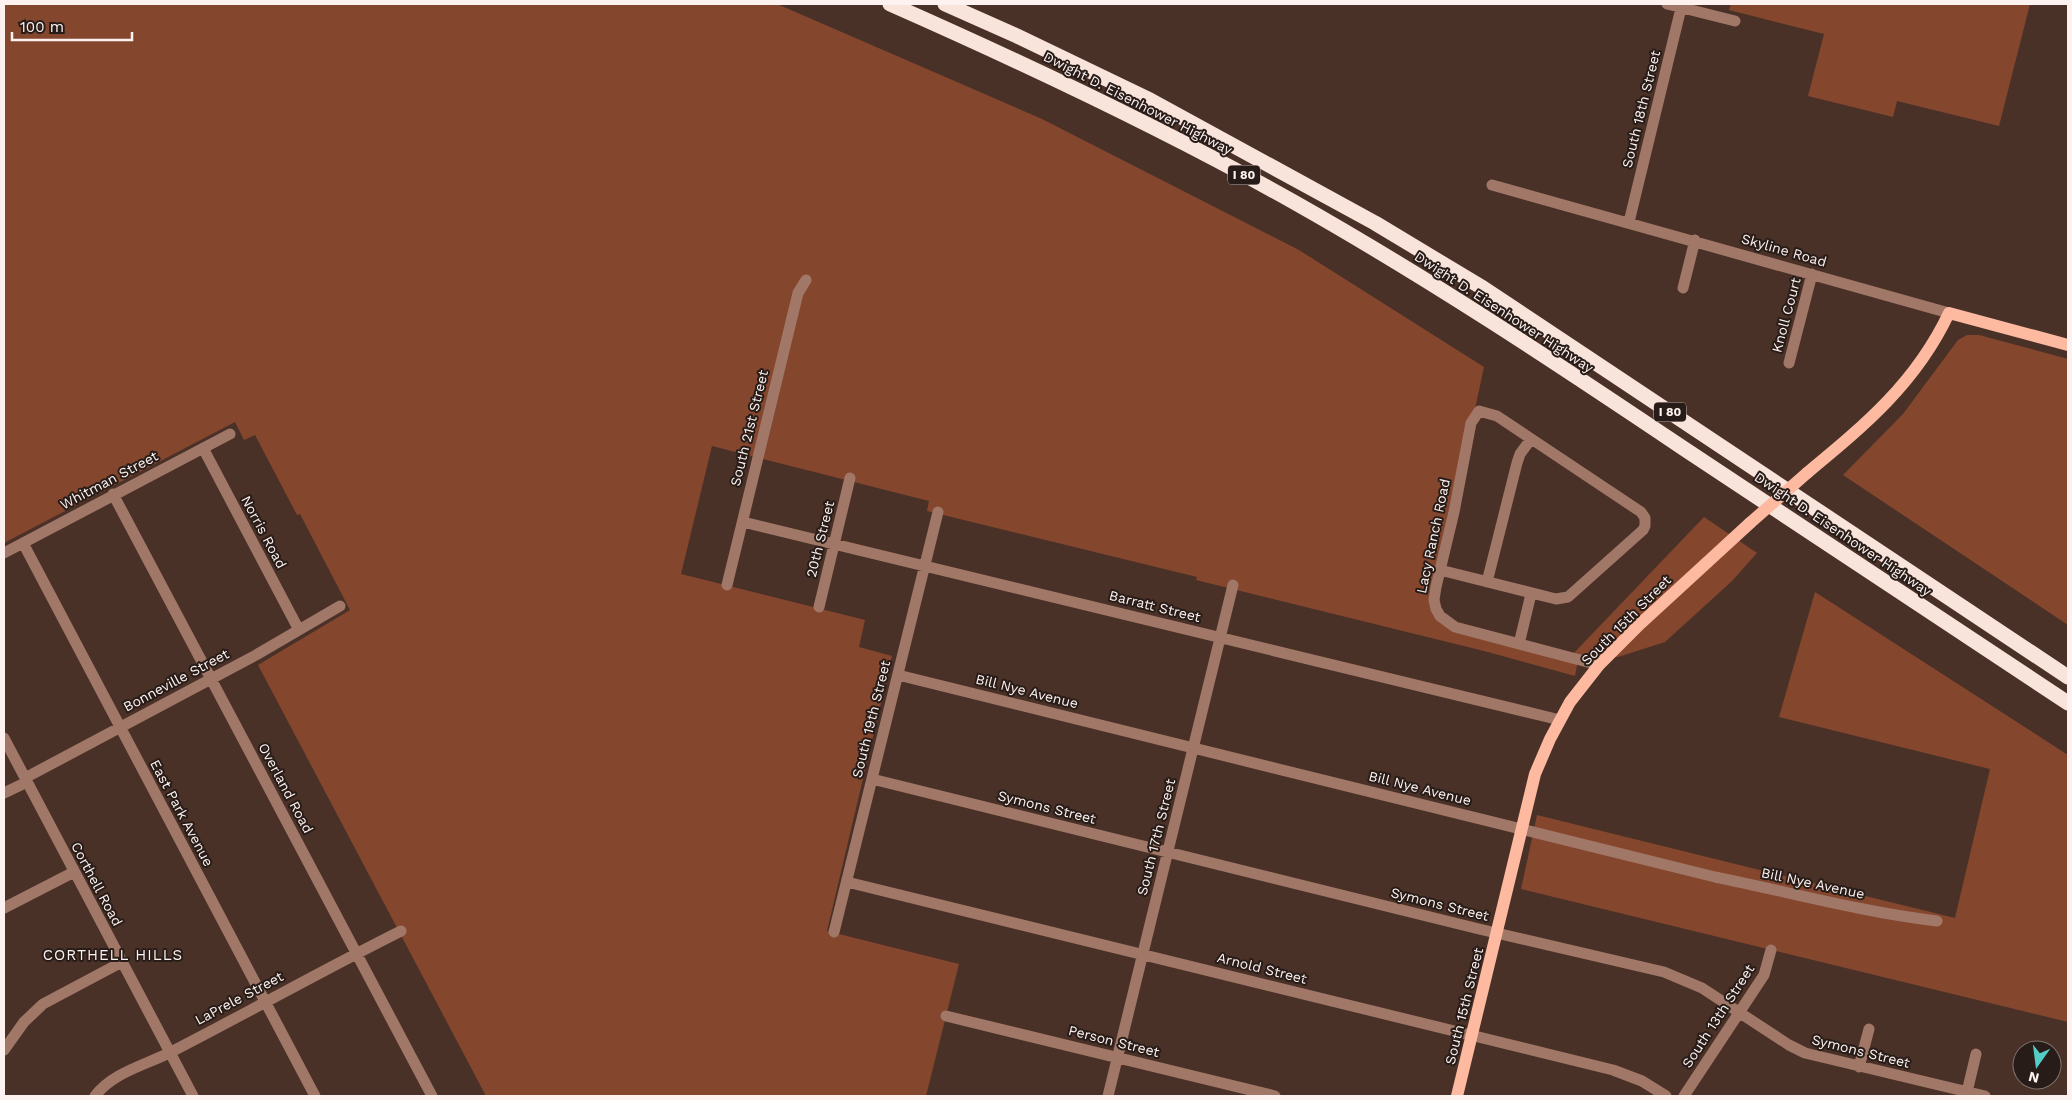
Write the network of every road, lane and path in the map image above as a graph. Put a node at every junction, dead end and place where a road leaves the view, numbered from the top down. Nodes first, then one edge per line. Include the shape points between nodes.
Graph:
1 (890, 4) edge
2 (945, 4) edge
3 (1667, 4) edge
4 (1682, 6) edge
5 (1735, 21) dead end
6 (1492, 185) dead end
7 (1629, 222) junction
8 (1695, 240) junction
9 (1812, 274) junction
10 (806, 280) dead end
11 (1683, 288) dead end
12 (1949, 313) junction
13 (2068, 345) edge
14 (1789, 363) dead end
15 (230, 434) dead end
16 (1531, 439) junction
17 (203, 448) junction
18 (850, 478) dead end
19 (113, 494) junction
20 (938, 512) dead end
21 (742, 522) junction
22 (23, 543) junction
23 (834, 544) junction
24 (4, 553) edge
25 (924, 566) junction
26 (1440, 570) junction
27 (1487, 582) junction
28 (727, 585) dead end
29 (1233, 585) dead end
30 (1531, 594) junction
31 (340, 606) dead end
32 (819, 607) dead end
33 (299, 630) junction
34 (1220, 638) junction
35 (1519, 644) junction
36 (1599, 665) junction
37 (898, 674) junction
38 (2068, 677) edge
39 (211, 679) junction
40 (2068, 703) edge
41 (1560, 720) junction
42 (120, 727) junction
43 (4, 738) edge
44 (1193, 747) junction
45 (872, 779) junction
46 (26, 780) junction
47 (4, 793) edge
48 (1522, 829) junction
49 (1167, 853) junction
50 (74, 872) junction
51 (847, 882) junction
52 (4, 908) edge
53 (1937, 921) dead end
54 (402, 931) dead end
55 (834, 932) dead end
56 (1497, 933) junction
57 (1771, 950) dead end
58 (357, 953) junction
59 (1142, 954) junction
60 (122, 962) junction
61 (265, 1001) junction
62 (1740, 1012) junction
63 (946, 1016) dead end
64 (1869, 1029) dead end
65 (1472, 1036) junction
66 (4, 1050) edge
67 (170, 1052) junction
68 (1976, 1054) dead end
69 (1117, 1057) junction
70 (1859, 1067) junction
71 (1967, 1092) junction
72 (95, 1096) edge
73 (193, 1096) edge
74 (315, 1096) edge
75 (432, 1096) edge
76 (1108, 1096) edge
77 (1275, 1096) edge
78 (1457, 1096) edge
79 (1666, 1096) edge
80 (1684, 1096) edge
81 (1985, 1096) edge

1 - 40 highway, Dwight D. Eisenhower Highway / I 80 via 1011,57 1197,150 1383,255 1580,379
2 - 38 highway, Dwight D. Eisenhower Highway / I 80 via 1150,100 1375,223 1483,288
3 - 4 street
4 - 5 street
4 - 7 street, South 18th Street
6 - 7 street, Skyline Road
7 - 8 street, Skyline Road
8 - 9 street, Skyline Road
8 - 11 street
9 - 12 street, Skyline Road
9 - 14 street, Knoll Court
10 - 21 street, South 21st Street via 798,293
12 - 13 main road, Skyline Road
12 - 36 main road, South 15th Street, bridge via 1930,350 1906,383 1866,424 1750,523
15 - 17 street, Whitman Street
16 - 26 street, Lacy Ranch Road via 1497,416 1479,411 1471,423
16 - 27 street via 1517,463
16 - 30 street via 1640,512 1646,522 1643,530 1568,596 1556,599
17 - 19 street, Whitman Street
17 - 33 street, Norris Road
18 - 23 street, 20th Street
19 - 22 street, Whitman Street
19 - 39 street, Overland Road
20 - 25 street, South 19th Street
21 - 23 street, Barratt Street
21 - 28 street, South 21st Street
22 - 24 street, Whitman Street
22 - 42 street, East Park Avenue
23 - 25 street, Barratt Street
23 - 32 street, 20th Street
25 - 34 street, Barratt Street
25 - 37 street, South 19th Street
26 - 27 street
26 - 35 street, Lacy Ranch Road via 1434,600 1440,616 1455,627
27 - 30 street
29 - 34 street, South 17th Street
30 - 35 street
31 - 33 street, Bonneville Street
33 - 39 street, Bonneville Street
34 - 41 street, Barratt Street
34 - 44 street, South 17th Street
35 - 36 street, Lacy Ranch Road
36 - 41 main road, South 15th Street
37 - 44 street, Bill Nye Avenue
37 - 45 street, South 19th Street
39 - 42 street, Bonneville Street
39 - 58 street, Overland Road
41 - 48 main road, South 15th Street via 1535,774
42 - 46 street, Bonneville Street
42 - 61 street, East Park Avenue
43 - 46 street, Corthell Road
44 - 48 street, Bill Nye Avenue
44 - 49 street, South 17th Street
45 - 49 street, Symons Street
45 - 51 street, South 19th Street
46 - 47 street, Bonneville Street
46 - 50 street, Corthell Road
48 - 53 street, Bill Nye Avenue via 1714,877 1888,915
48 - 56 main road, South 15th Street
49 - 56 street, Symons Street
49 - 59 street, South 17th Street
50 - 52 street
50 - 60 street, Corthell Road
51 - 55 street, South 19th Street
51 - 59 street, Arnold Street
54 - 58 street, LaPrele Street
56 - 62 street, Symons Street via 1664,972 1702,988
56 - 65 main road, South 15th Street
57 - 62 street, South 13th Street via 1764,975
58 - 61 street, LaPrele Street
58 - 75 street, Overland Road
59 - 65 street, Arnold Street
59 - 69 street, South 17th Street
60 - 66 street via 43,1004 24,1022
60 - 67 street, Corthell Road
61 - 67 street, LaPrele Street
61 - 74 street, East Park Avenue
62 - 70 street, Symons Street via 1805,1053
62 - 80 street, South 13th Street
63 - 69 street, Person Street
64 - 70 street
65 - 78 main road, South 15th Street
65 - 79 street, Arnold Street via 1613,1070 1642,1081
67 - 72 street, LaPrele Street via 115,1078
67 - 73 street, Corthell Road
68 - 71 street
69 - 76 street, South 17th Street
69 - 77 street, Person Street
70 - 71 street, Symons Street
71 - 81 street, Symons Street

